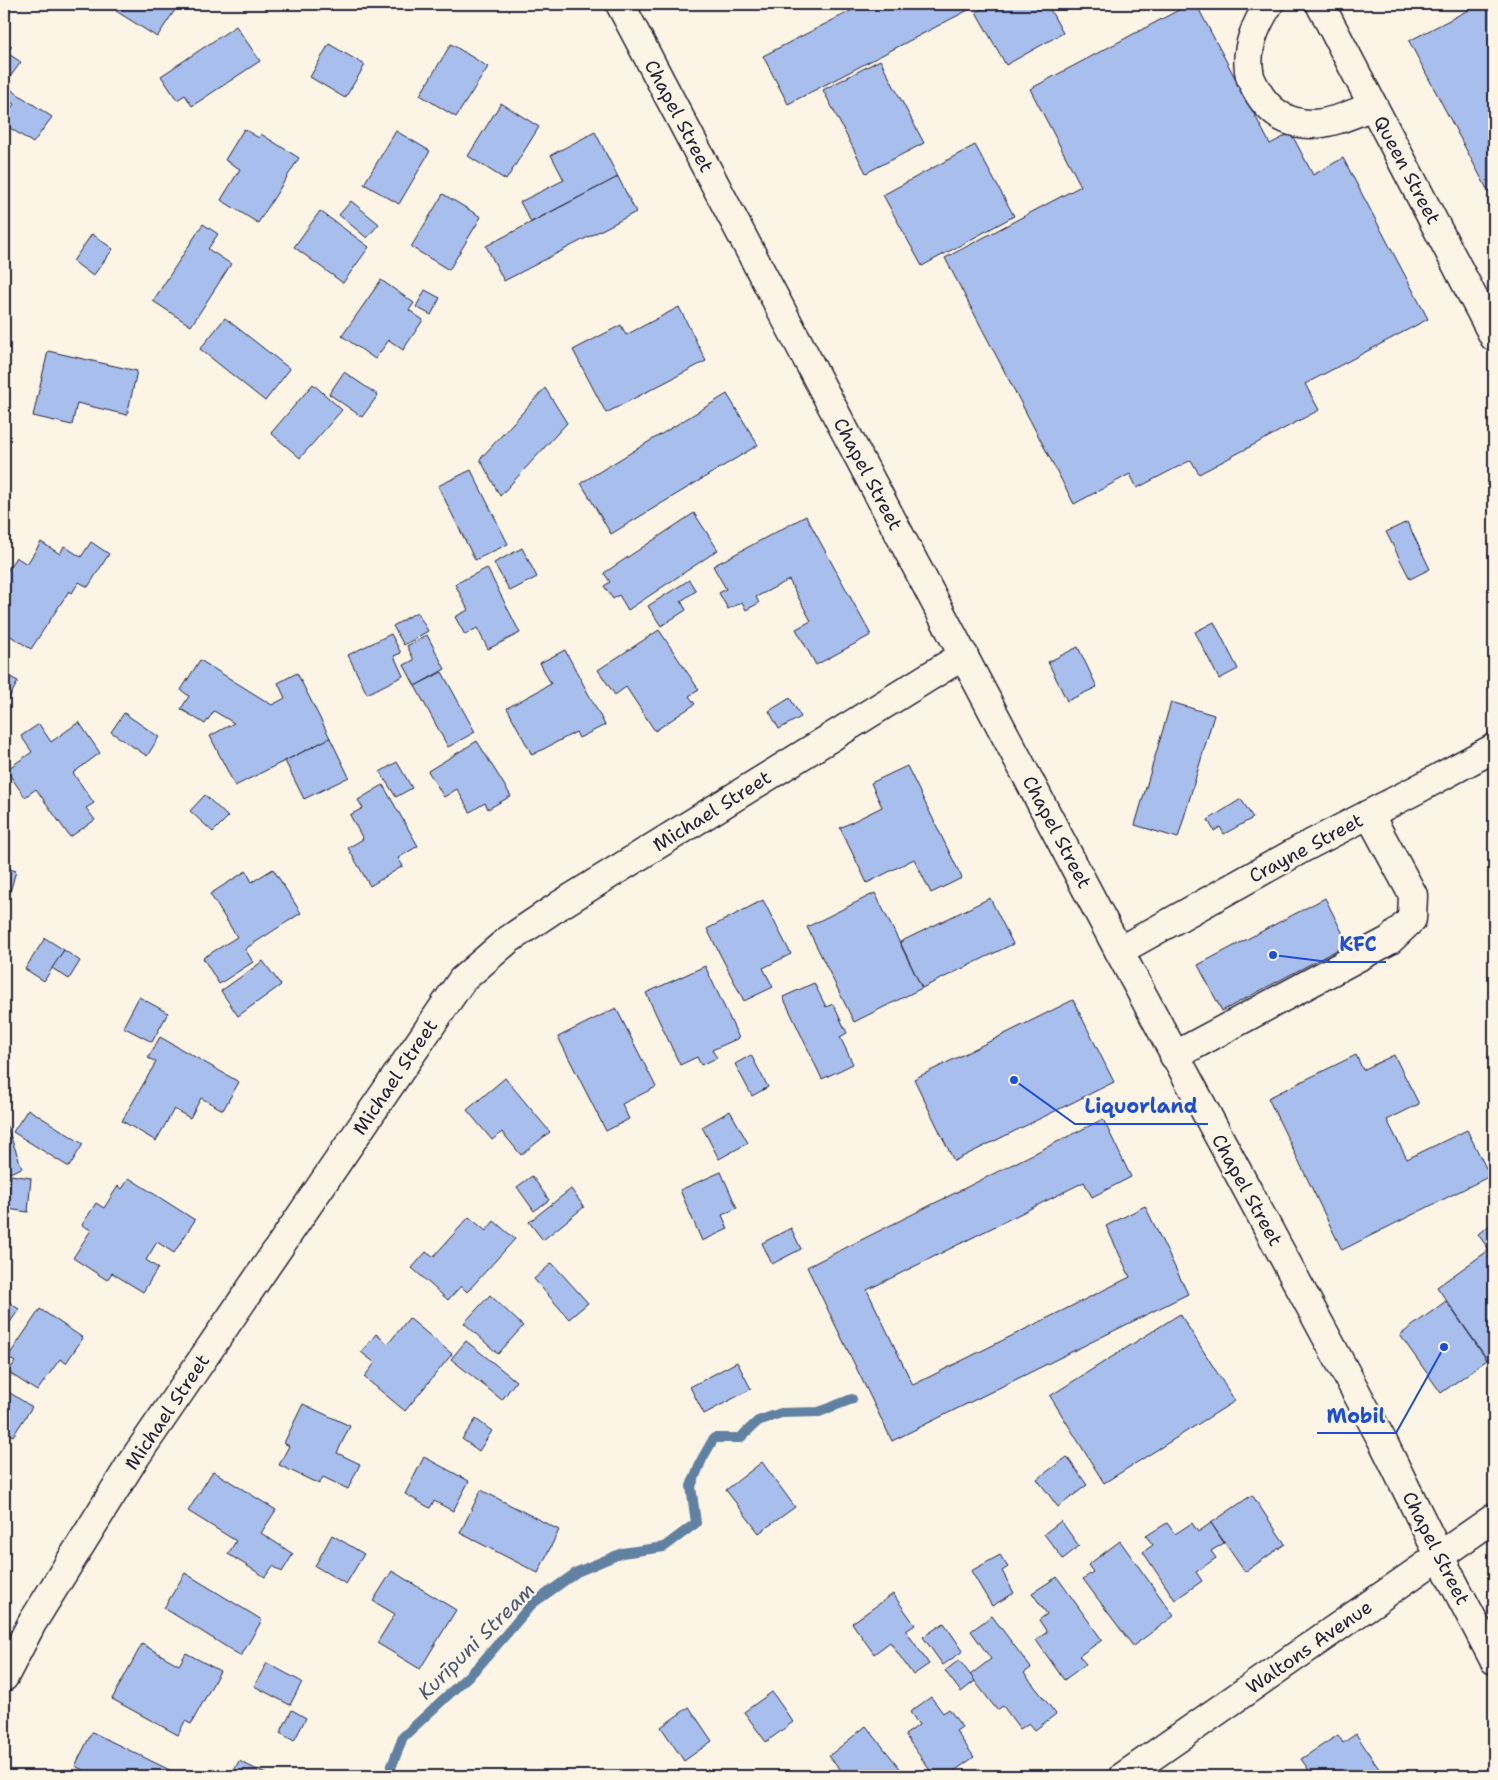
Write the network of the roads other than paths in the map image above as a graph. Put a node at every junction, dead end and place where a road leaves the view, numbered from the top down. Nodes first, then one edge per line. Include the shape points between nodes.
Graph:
1 (620, 4) edge
2 (1269, 4) edge
3 (1320, 4) edge
4 (1373, 106) junction
5 (1494, 337) edge
6 (964, 655) junction
7 (1494, 748) edge
8 (1369, 814) junction
9 (1119, 952) junction
10 (1174, 1056) junction
11 (1494, 1518) edge
12 (1440, 1556) junction
13 (1494, 1660) edge
14 (4, 1677) edge
15 (1124, 1776) edge

1 - 6 main road, Chapel Street
2 - 4 main road via 1258,22 1249,55 1250,76 1266,105 1284,118 1311,124
3 - 4 main road, Queen Street
4 - 5 main road, Queen Street
6 - 9 main road, Chapel Street
6 - 14 main road, Michael Street via 560,905 508,940 462,980 132,1462 32,1623
7 - 8 main road, Crayne Street
8 - 9 main road, Crayne Street
8 - 10 main road via 1413,895 1412,919 1390,940
9 - 10 main road, Chapel Street
10 - 12 main road, Chapel Street via 1360,1398
11 - 12 main road, Waltons Avenue
12 - 13 main road, Chapel Street
12 - 15 main road, Waltons Avenue

